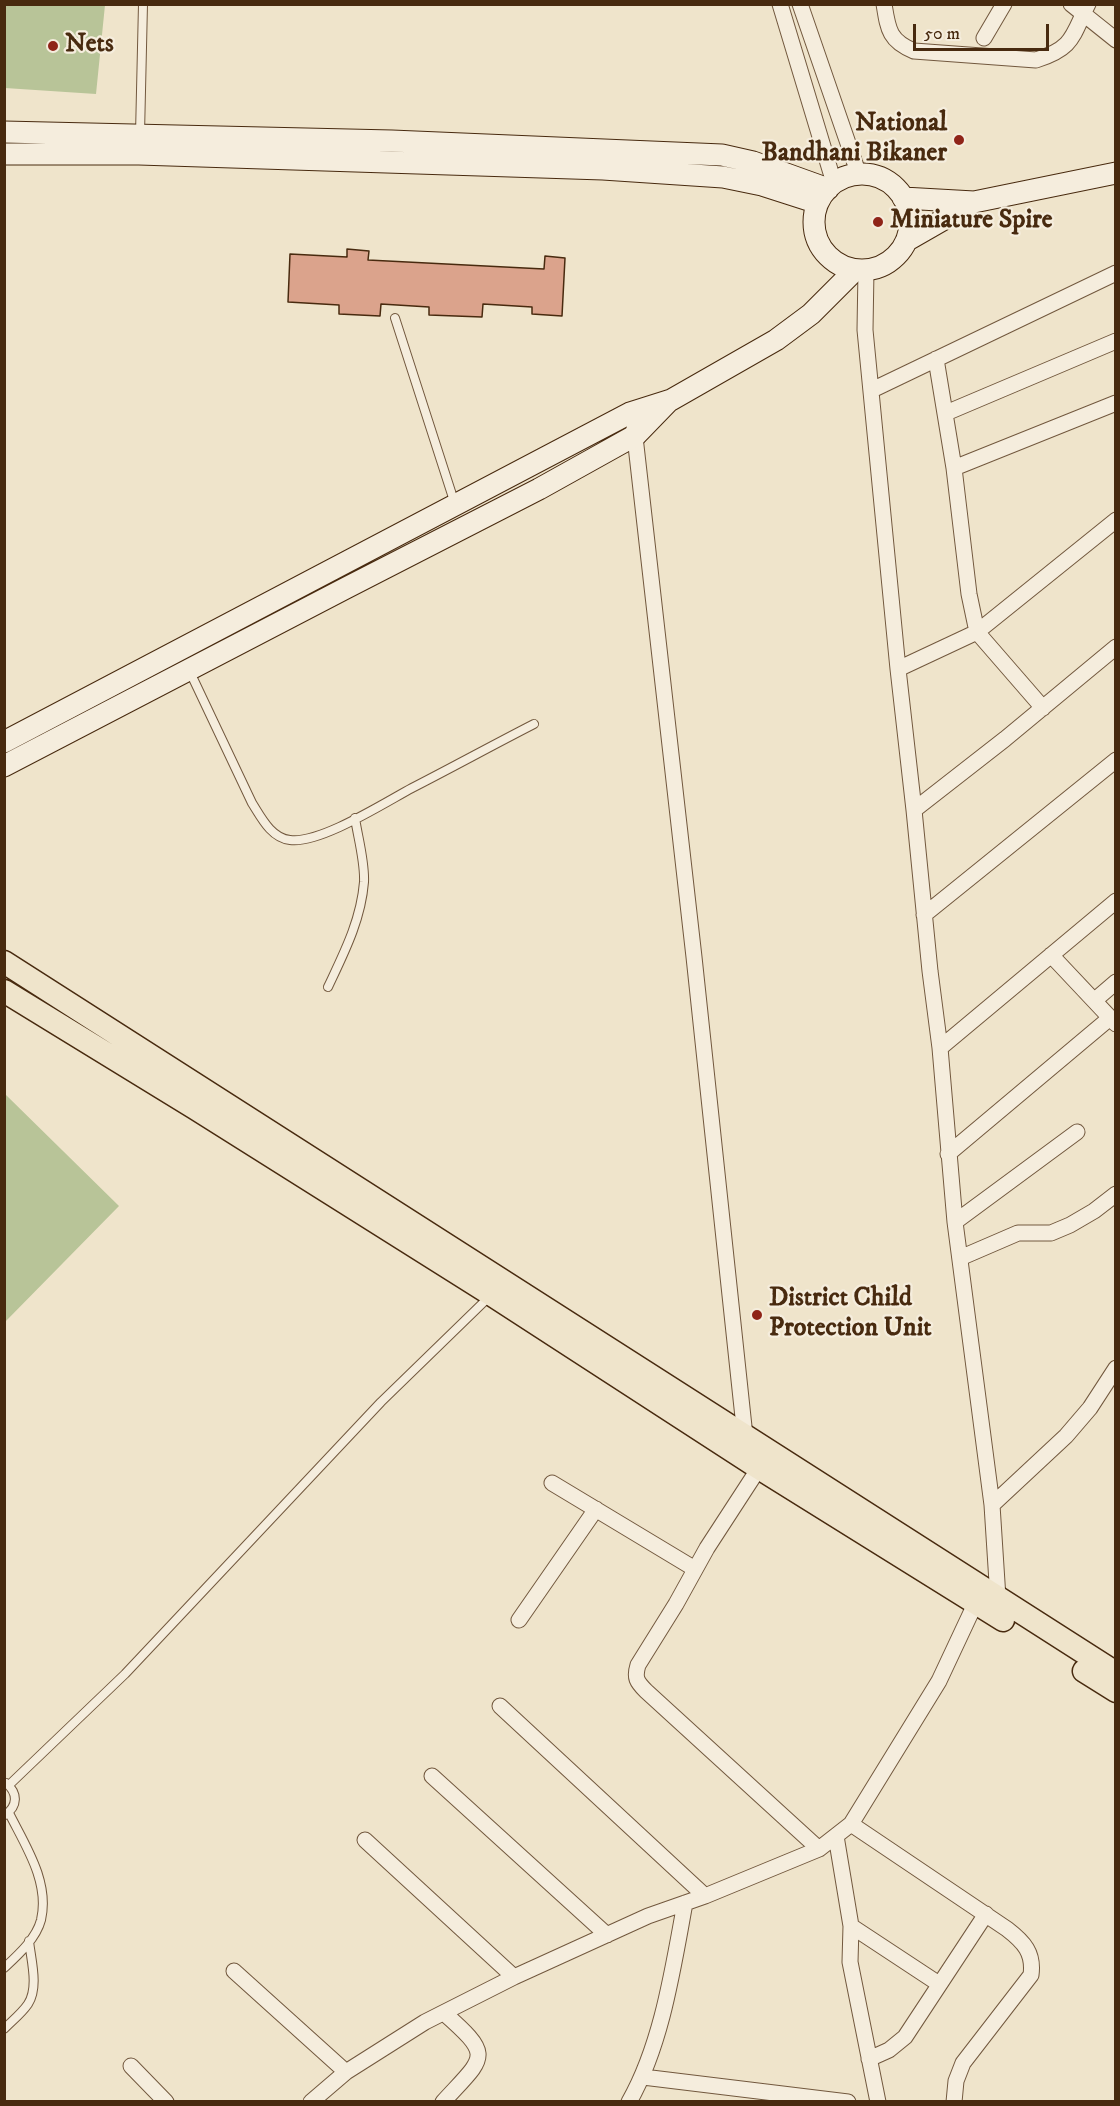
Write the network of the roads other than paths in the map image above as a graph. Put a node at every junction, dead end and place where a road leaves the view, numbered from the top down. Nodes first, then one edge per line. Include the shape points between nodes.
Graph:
1 (143, 4) edge
2 (780, 4) edge
3 (800, 4) edge
4 (884, 4) edge
5 (1004, 4) edge
6 (1081, 8) edge
7 (984, 38) dead end
8 (1116, 40) edge
9 (4, 132) edge
10 (140, 144) junction
11 (4, 154) edge
12 (1116, 173) edge
13 (859, 174) junction
14 (827, 191) junction
15 (903, 198) junction
16 (974, 202) junction
17 (906, 241) junction
18 (860, 270) junction
19 (1116, 273) edge
20 (395, 318) dead end
21 (1116, 341) edge
22 (936, 359) junction
23 (872, 390) junction
24 (671, 400) junction
25 (1116, 403) edge
26 (630, 413) junction
27 (946, 413) junction
28 (636, 435) junction
29 (954, 468) junction
30 (456, 506) junction
31 (1116, 520) edge
32 (977, 632) junction
33 (1116, 647) edge
34 (898, 669) junction
35 (189, 670) junction
36 (1043, 708) junction
37 (534, 723) dead end
38 (4, 742) edge
39 (1116, 760) edge
40 (4, 766) edge
41 (914, 810) junction
42 (356, 818) junction
43 (1116, 901) edge
44 (924, 915) junction
45 (1052, 955) junction
46 (4, 962) edge
47 (1116, 982) edge
48 (328, 987) dead end
49 (4, 992) edge
50 (1095, 1000) junction
51 (1113, 1021) edge
52 (940, 1048) junction
53 (1077, 1132) dead end
54 (948, 1154) junction
55 (1116, 1194) edge
56 (955, 1222) junction
57 (960, 1258) junction
58 (499, 1288) junction
59 (1113, 1378) edge
60 (745, 1436) junction
61 (759, 1468) junction
62 (552, 1482) dead end
63 (992, 1505) junction
64 (596, 1509) junction
65 (695, 1569) junction
66 (998, 1598) junction
67 (976, 1602) junction
68 (519, 1620) dead end
69 (1116, 1673) edge
70 (1116, 1691) edge
71 (500, 1707) dead end
72 (432, 1776) dead end
73 (7, 1784) edge
74 (7, 1814) edge
75 (851, 1824) junction
76 (836, 1836) junction
77 (364, 1840) dead end
78 (819, 1849) junction
79 (705, 1896) junction
80 (685, 1903) junction
81 (986, 1914) junction
82 (851, 1926) junction
83 (607, 1935) junction
84 (29, 1941) junction
85 (4, 1968) edge
86 (234, 1971) dead end
87 (514, 1977) junction
88 (939, 1984) junction
89 (444, 2013) junction
90 (4, 2029) edge
91 (869, 2059) junction
92 (131, 2066) dead end
93 (346, 2072) junction
94 (643, 2077) junction
95 (166, 2102) edge
96 (311, 2102) edge
97 (443, 2102) edge
98 (629, 2102) edge
99 (848, 2102) edge
100 (879, 2102) edge
101 (954, 2102) edge

1 - 10 lane
2 - 14 street
3 - 13 street
4 - 6 street via 892,37 914,51 1036,60 1064,48 1074,36
5 - 7 street
6 - 8 street
9 - 10 street
10 - 11 street
10 - 14 street via 723,177
12 - 16 street
13 - 14 street via 846,177
13 - 15 street via 884,180
14 - 18 street via 814,215 818,241 834,261
15 - 16 street
15 - 17 street via 910,220
16 - 17 street
17 - 18 street via 886,264
18 - 23 street
18 - 24 street via 776,340
19 - 22 street
20 - 30 lane
21 - 27 street
22 - 23 street
22 - 27 street
23 - 34 street
24 - 26 street
24 - 28 street
25 - 29 street
26 - 28 street
26 - 30 street
27 - 29 street
28 - 35 street via 520,500
28 - 60 street
29 - 32 street
30 - 38 street
31 - 32 street
32 - 34 street
32 - 36 street
33 - 36 street
34 - 41 street
35 - 40 street
35 - 42 lane via 252,803 276,835 305,840
36 - 41 street
37 - 42 lane
39 - 44 street
41 - 44 street
42 - 48 lane via 364,880 361,907
43 - 45 street
44 - 52 street
45 - 50 street
45 - 52 street
46 - 58 main road
47 - 50 street
49 - 58 main road
50 - 51 street
51 - 54 street
52 - 54 street
53 - 56 street
54 - 56 street
55 - 57 street via 1051,1233 1018,1233
56 - 57 street
57 - 63 street
58 - 60 main road
58 - 61 main road
58 - 73 lane via 381,1402 125,1674
59 - 63 street via 1066,1436
60 - 66 main road
61 - 65 street
61 - 67 main road
62 - 64 street
63 - 66 street
64 - 65 street
64 - 68 street
65 - 78 street via 638,1665 637,1682
66 - 69 main road
67 - 70 main road
67 - 75 street via 939,1681
71 - 79 street
72 - 83 street
73 - 74 lane via 15,1796
74 - 84 lane via 33,1859 40,1881 41,1920
75 - 76 street
75 - 81 street
76 - 78 street
76 - 82 street
77 - 87 street
78 - 79 street
79 - 80 street
80 - 83 street
80 - 94 street via 671,1981
81 - 88 street
81 - 101 street via 1021,1939 1033,1963 1031,1976 963,2063
82 - 88 street
82 - 91 street via 850,1962
83 - 87 street
84 - 85 lane
84 - 90 lane via 33,1995
86 - 93 street
87 - 89 street
88 - 91 street via 905,2037
89 - 93 street
89 - 97 street via 468,2034 480,2054 474,2068
91 - 100 street
92 - 95 street
93 - 96 street
94 - 98 street
94 - 99 street

